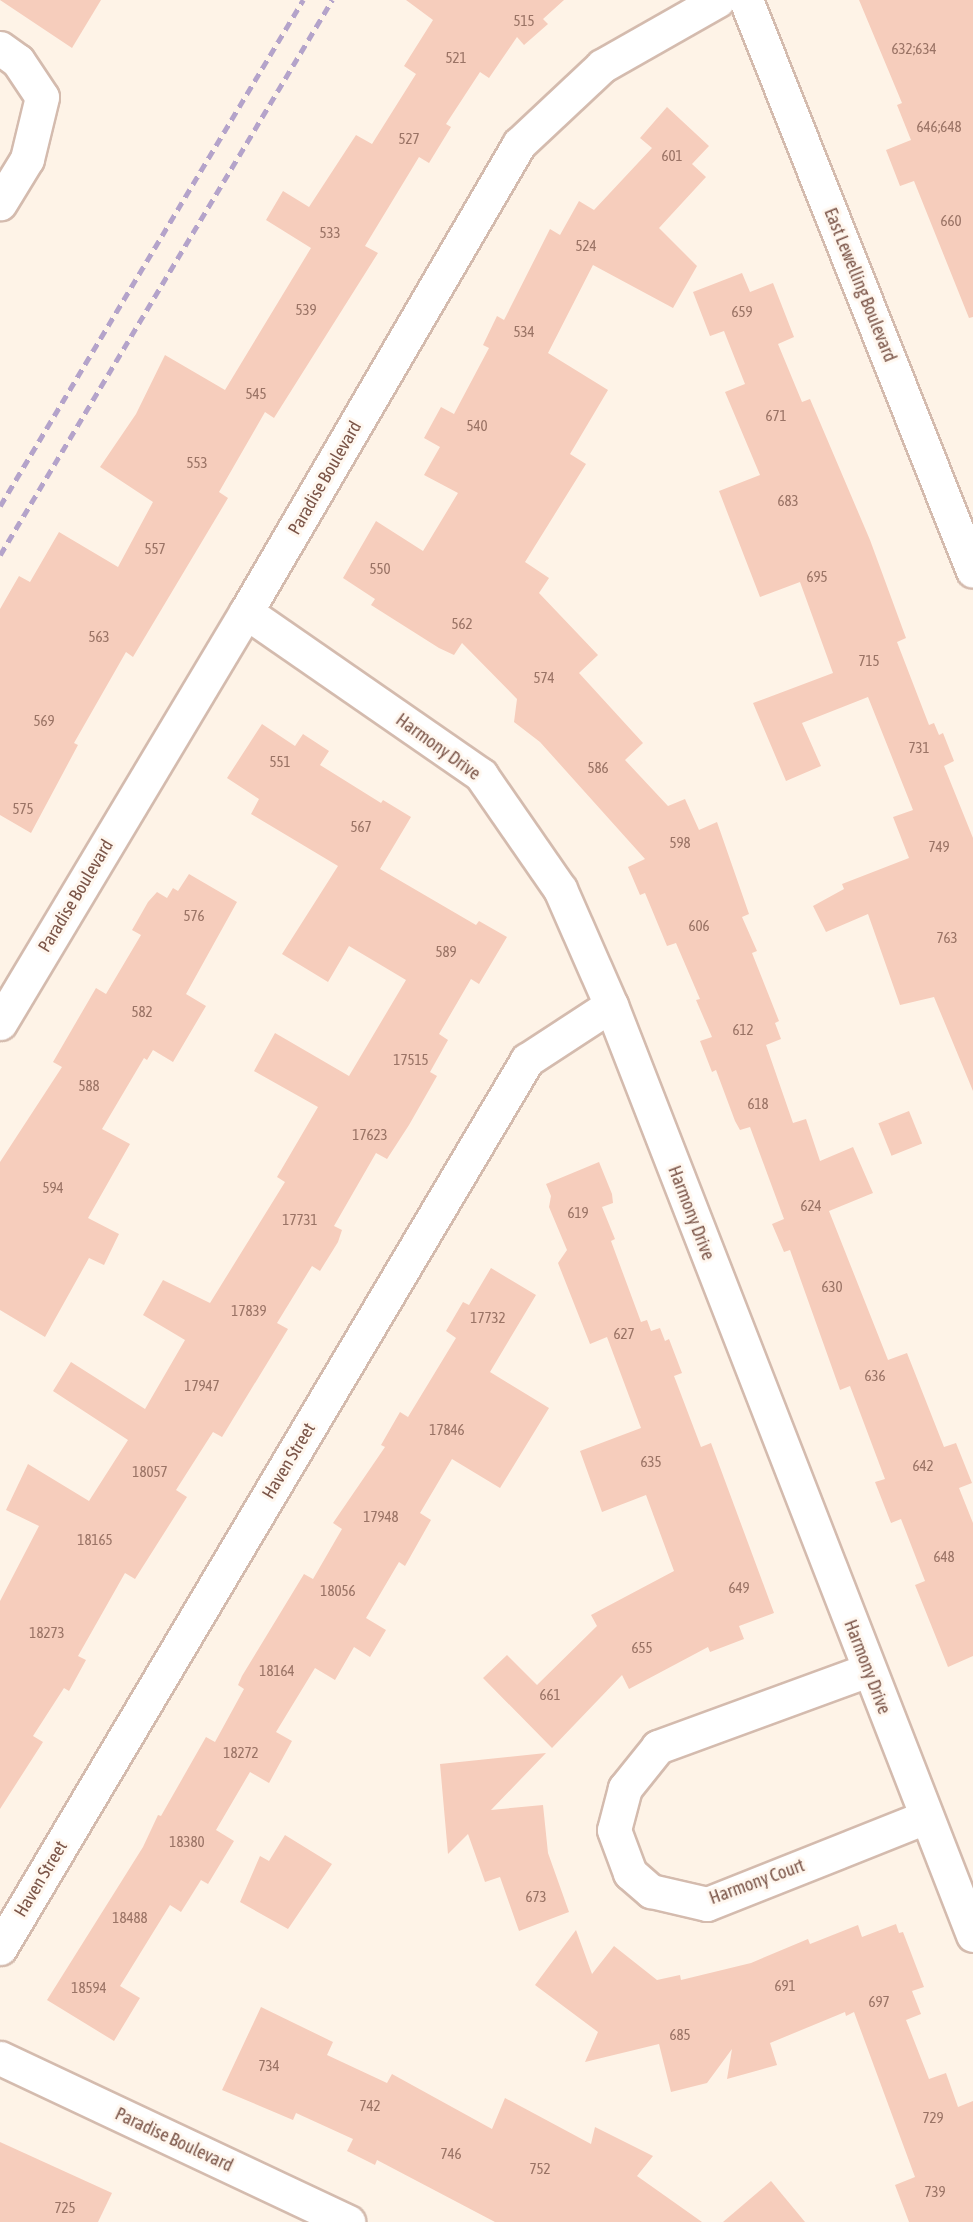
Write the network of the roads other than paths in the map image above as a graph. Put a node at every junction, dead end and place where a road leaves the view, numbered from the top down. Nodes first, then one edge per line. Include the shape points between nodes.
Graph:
1 (718, 0) edge
2 (746, 0) edge
3 (0, 48) edge
4 (0, 203) edge
5 (973, 571) edge
6 (246, 612) junction
7 (611, 1005) junction
8 (0, 1023) edge
9 (868, 1670) junction
10 (926, 1817) junction
11 (973, 1935) edge
12 (0, 1947) edge
13 (0, 2058) edge
14 (348, 2222) edge

1 - 6 street, Paradise Boulevard via 602,66 519,144
2 - 5 street, East Lewelling Boulevard
3 - 4 street via 18,61 42,97 27,159
6 - 7 street, Harmony Drive via 481,775 560,889
6 - 8 street, Paradise Boulevard
7 - 9 street, Harmony Drive
7 - 12 street, Haven Street via 527,1060
9 - 10 street, Harmony Drive
9 - 10 street, Harmony Court via 658,1748 625,1788 614,1830 630,1873 651,1891 707,1904
10 - 11 street, Harmony Drive
13 - 14 street, Paradise Boulevard

